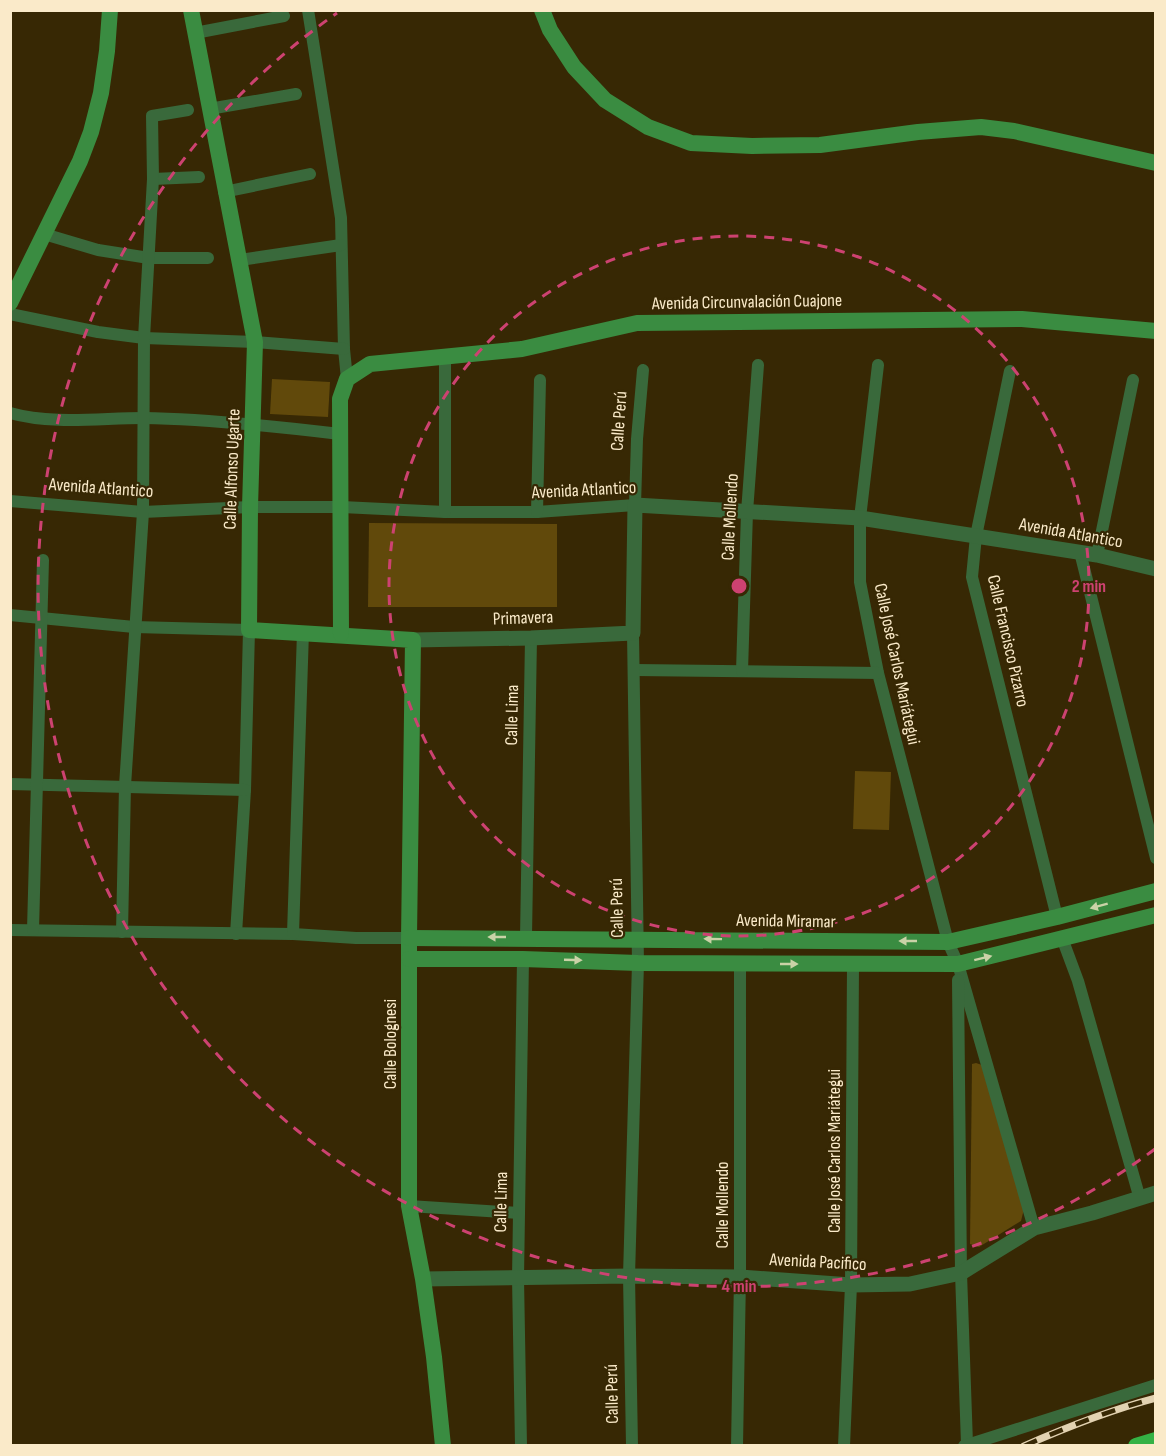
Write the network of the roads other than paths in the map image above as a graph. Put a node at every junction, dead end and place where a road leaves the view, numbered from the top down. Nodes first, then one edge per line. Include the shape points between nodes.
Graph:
1 (110, 10) edge
2 (191, 10) edge
3 (308, 10) edge
4 (542, 10) edge
5 (284, 16) dead end
6 (195, 33) junction
7 (296, 94) dead end
8 (209, 109) junction
9 (188, 110) dead end
10 (1155, 163) edge
11 (310, 174) dead end
12 (199, 177) dead end
13 (153, 179) junction
14 (224, 192) junction
15 (44, 234) junction
16 (341, 245) junction
17 (149, 258) junction
18 (208, 258) dead end
19 (240, 260) junction
20 (10, 303) edge
21 (10, 314) edge
22 (1155, 331) edge
23 (144, 338) junction
24 (255, 342) junction
25 (344, 349) junction
26 (445, 358) junction
27 (758, 365) dead end
28 (878, 365) dead end
29 (643, 370) dead end
30 (1010, 371) dead end
31 (347, 379) junction
32 (540, 380) dead end
33 (1134, 380) dead end
34 (10, 413) edge
35 (143, 418) junction
36 (254, 424) junction
37 (340, 434) junction
38 (10, 501) edge
39 (635, 505) junction
40 (250, 507) junction
41 (342, 507) junction
42 (143, 512) junction
43 (445, 512) junction
44 (537, 512) junction
45 (747, 512) junction
46 (860, 518) junction
47 (976, 536) junction
48 (1080, 552) junction
49 (1097, 555) junction
50 (44, 560) dead end
51 (1155, 569) edge
52 (10, 615) edge
53 (40, 617) junction
54 (135, 627) junction
55 (249, 630) junction
56 (303, 632) junction
57 (633, 633) junction
58 (341, 634) junction
59 (531, 638) junction
60 (413, 640) junction
61 (635, 670) junction
62 (742, 671) junction
63 (878, 673) junction
64 (10, 784) edge
65 (36, 784) junction
66 (125, 786) junction
67 (244, 790) junction
68 (1155, 858) edge
69 (1155, 891) edge
70 (1155, 915) edge
71 (1057, 917) junction
72 (10, 930) edge
73 (33, 930) junction
74 (122, 932) junction
75 (236, 933) junction
76 (293, 934) junction
77 (526, 937) junction
78 (409, 938) junction
79 (637, 938) junction
80 (1062, 938) junction
81 (948, 942) junction
82 (523, 958) junction
83 (409, 959) junction
84 (638, 963) junction
85 (740, 964) junction
86 (958, 964) junction
87 (853, 965) junction
88 (1155, 1193) edge
89 (1140, 1199) junction
90 (409, 1206) junction
91 (519, 1213) junction
92 (1034, 1228) junction
93 (961, 1273) junction
94 (629, 1276) junction
95 (740, 1277) junction
96 (518, 1278) junction
97 (423, 1279) junction
98 (852, 1285) junction
99 (1155, 1385) edge
100 (1155, 1440) edge
101 (965, 1445) edge
102 (443, 1446) edge
103 (521, 1446) edge
104 (632, 1446) edge
105 (737, 1446) edge
106 (844, 1446) edge
107 (1136, 1446) edge

1 - 15 main road via 101,93 90,132
2 - 6 main road, Calle Alfonso Ugarte
3 - 16 street via 341,218
4 - 10 main road via 574,68 605,100 648,127 691,143 820,145 981,127
5 - 6 street
6 - 8 main road, Calle Alfonso Ugarte
7 - 8 street
8 - 14 main road, Calle Alfonso Ugarte
9 - 13 street via 152,116
11 - 14 street
12 - 13 street
13 - 17 street
14 - 19 main road, Calle Alfonso Ugarte
15 - 17 street via 98,250
15 - 20 main road
16 - 19 street
16 - 25 street
17 - 18 street
17 - 23 street
19 - 24 main road, Calle Alfonso Ugarte
21 - 23 street
22 - 26 main road, Avenida Circunvalación Cuajone via 1022,319 637,323 522,349
23 - 24 street
23 - 35 street
24 - 25 street
24 - 36 main road, Calle Alfonso Ugarte
25 - 31 street
26 - 31 main road, Avenida Circunvalación Cuajone via 370,364
26 - 43 street
27 - 45 street, Calle Mollendo
28 - 46 street, Calle José Carlos Mariátegui
29 - 39 street, Calle Perú
30 - 47 street, Calle Francisco Pizarro
31 - 37 main road via 340,399
32 - 44 street
33 - 49 street
34 - 35 street via 65,420
35 - 36 street
35 - 42 street
36 - 37 street
36 - 40 main road, Calle Alfonso Ugarte
37 - 41 main road
38 - 42 street, Avenida Atlantico
39 - 44 street, Avenida Atlantico
39 - 45 street, Avenida Atlantico
39 - 57 street, Calle Perú
40 - 41 street, Avenida Atlantico
40 - 42 street, Avenida Atlantico
40 - 55 main road, Calle Alfonso Ugarte
41 - 43 street, Avenida Atlantico
41 - 58 main road
42 - 54 street
43 - 44 street, Avenida Atlantico
45 - 46 street, Avenida Atlantico
45 - 62 street, Calle Mollendo
46 - 47 street, Avenida Atlantico
46 - 63 street, Calle José Carlos Mariátegui via 860,582
47 - 48 street, Avenida Atlantico
47 - 71 street, Calle Francisco Pizarro via 972,577
48 - 49 street, Avenida Atlantico
48 - 68 street
49 - 51 street, Avenida Atlantico
50 - 53 street
52 - 53 street
53 - 54 street
53 - 65 street
54 - 55 street
54 - 66 street
55 - 56 main road
55 - 67 street, Calle Alfonso Ugarte
56 - 58 main road
56 - 76 street
57 - 59 street, Primavera
57 - 61 street, Calle Perú
58 - 60 main road
59 - 60 street, Primavera
59 - 77 street, Calle Lima
60 - 78 main road, Calle Bolognesi
61 - 62 street
61 - 79 street, Calle Perú
62 - 63 street
63 - 81 street, Calle José Carlos Mariátegui
64 - 65 street
65 - 66 street
65 - 73 street
66 - 67 street
66 - 74 street
67 - 75 street, Calle Alfonso Ugarte
69 -> 71 main road, Avenida Miramar
70 - 80 main road
71 - 81 main road, Avenida Miramar
72 - 73 street
73 - 74 street
74 - 75 street
75 - 76 street
76 - 78 street
77 -> 78 main road, Avenida Miramar
77 - 79 main road, Avenida Miramar
78 - 83 main road, Calle Bolognesi
81 -> 79 main road, Avenida Miramar
79 - 84 street, Calle Perú
86 -> 80 main road
80 - 89 street via 1078,981
81 - 86 street, Calle José Carlos Mariátegui
82 - 83 main road
82 -> 84 main road
82 - 91 street, Calle Lima
83 - 90 main road, Calle Bolognesi
84 - 85 main road
84 - 94 street, Calle Perú
85 -> 87 main road
85 - 95 street, Calle Mollendo
86 - 87 main road
86 - 92 street, Calle José Carlos Mariátegui
86 - 93 street
87 - 98 street, Calle José Carlos Mariátegui
88 - 89 street, Avenida Pacifico
89 - 92 street, Avenida Pacifico
90 - 91 street
90 - 97 main road, Calle Bolognesi
91 - 96 street, Calle Lima
92 - 93 street, Avenida Pacifico
93 - 98 street, Avenida Pacifico via 910,1284
93 - 101 street
94 - 95 street, Avenida Pacifico
94 - 96 street, Avenida Pacifico
94 - 104 street, Calle Perú
95 - 98 street, Avenida Pacifico
95 - 105 street, Calle Mollendo
96 - 97 street, Avenida Pacifico
96 - 103 street, Calle Lima
97 - 102 main road, Calle Bolognesi
98 - 106 street, Calle José Carlos Mariátegui
99 - 101 street
100 - 107 highway

